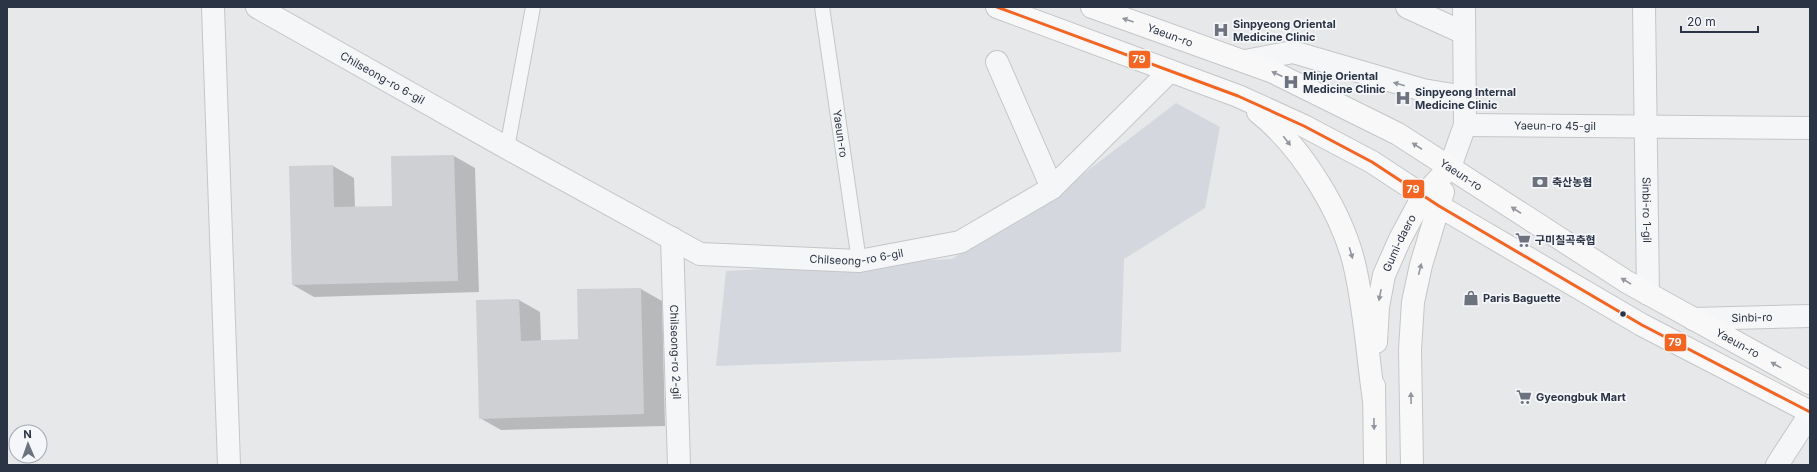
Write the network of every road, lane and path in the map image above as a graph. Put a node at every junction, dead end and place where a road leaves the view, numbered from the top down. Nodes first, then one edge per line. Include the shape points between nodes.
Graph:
1 (214, 7) edge
2 (258, 7) edge
3 (533, 7) edge
4 (822, 7) edge
5 (997, 7) edge
6 (1092, 7) edge
7 (1407, 7) edge
8 (1464, 7) edge
9 (1644, 7) edge
10 (1464, 33) junction
11 (1244, 61) junction
12 (997, 62) dead end
13 (1170, 71) junction
14 (1238, 96) junction
15 (1465, 97) junction
16 (1465, 125) junction
17 (1646, 127) junction
18 (1810, 128) edge
19 (507, 148) junction
20 (1450, 167) junction
21 (1052, 188) junction
22 (1431, 201) junction
23 (672, 238) junction
24 (860, 261) junction
25 (1648, 294) junction
26 (1810, 316) edge
27 (1693, 319) junction
28 (1810, 383) edge
29 (1374, 401) junction
30 (1810, 413) edge
31 (229, 465) edge
32 (679, 465) edge
33 (1375, 465) edge
34 (1412, 465) edge
35 (1777, 465) edge

1 - 31 street
2 - 19 street, Chilseong-ro 6-gil
3 - 19 lane
4 - 24 lane, Yaeun-ro
5 - 13 street
11 -> 6 street, Yaeun-ro
7 - 10 street
8 - 10 street
9 - 17 street, Sinbi-ro 1-gil
10 - 15 street
15 -> 11 street via 1423,90 1292,52
20 -> 11 street, Yaeun-ro via 1398,134 1273,72
12 - 21 street
13 - 14 street
13 - 21 street, Chilseong-ro 6-gil
14 - 22 street via 1304,126 1372,162
14 -> 29 street via 1274,125 1306,166 1328,200 1348,240 1356,272
15 - 16 street
16 - 17 street, Yaeun-ro 45-gil
16 - 20 street
17 - 18 street
17 - 25 street, Sinbi-ro 1-gil
19 - 23 street, Chilseong-ro 6-gil
20 - 22 street, Gumi-daero
25 -> 20 street, Yaeun-ro
21 - 24 street, Chilseong-ro 6-gil via 960,242
22 -> 29 street, Gumi-daero via 1400,239 1384,275 1378,307
22 - 30 street via 1642,325
34 -> 22 street, Gumi-daero via 1410,350 1413,302
23 - 24 street, Chilseong-ro 6-gil via 700,254
23 - 32 street, Chilseong-ro 2-gil
25 - 27 street, Yaeun-ro
26 - 27 street, Sinbi-ro
28 -> 27 street, Yaeun-ro
29 -> 33 street, Gumi-daero
30 - 35 street

